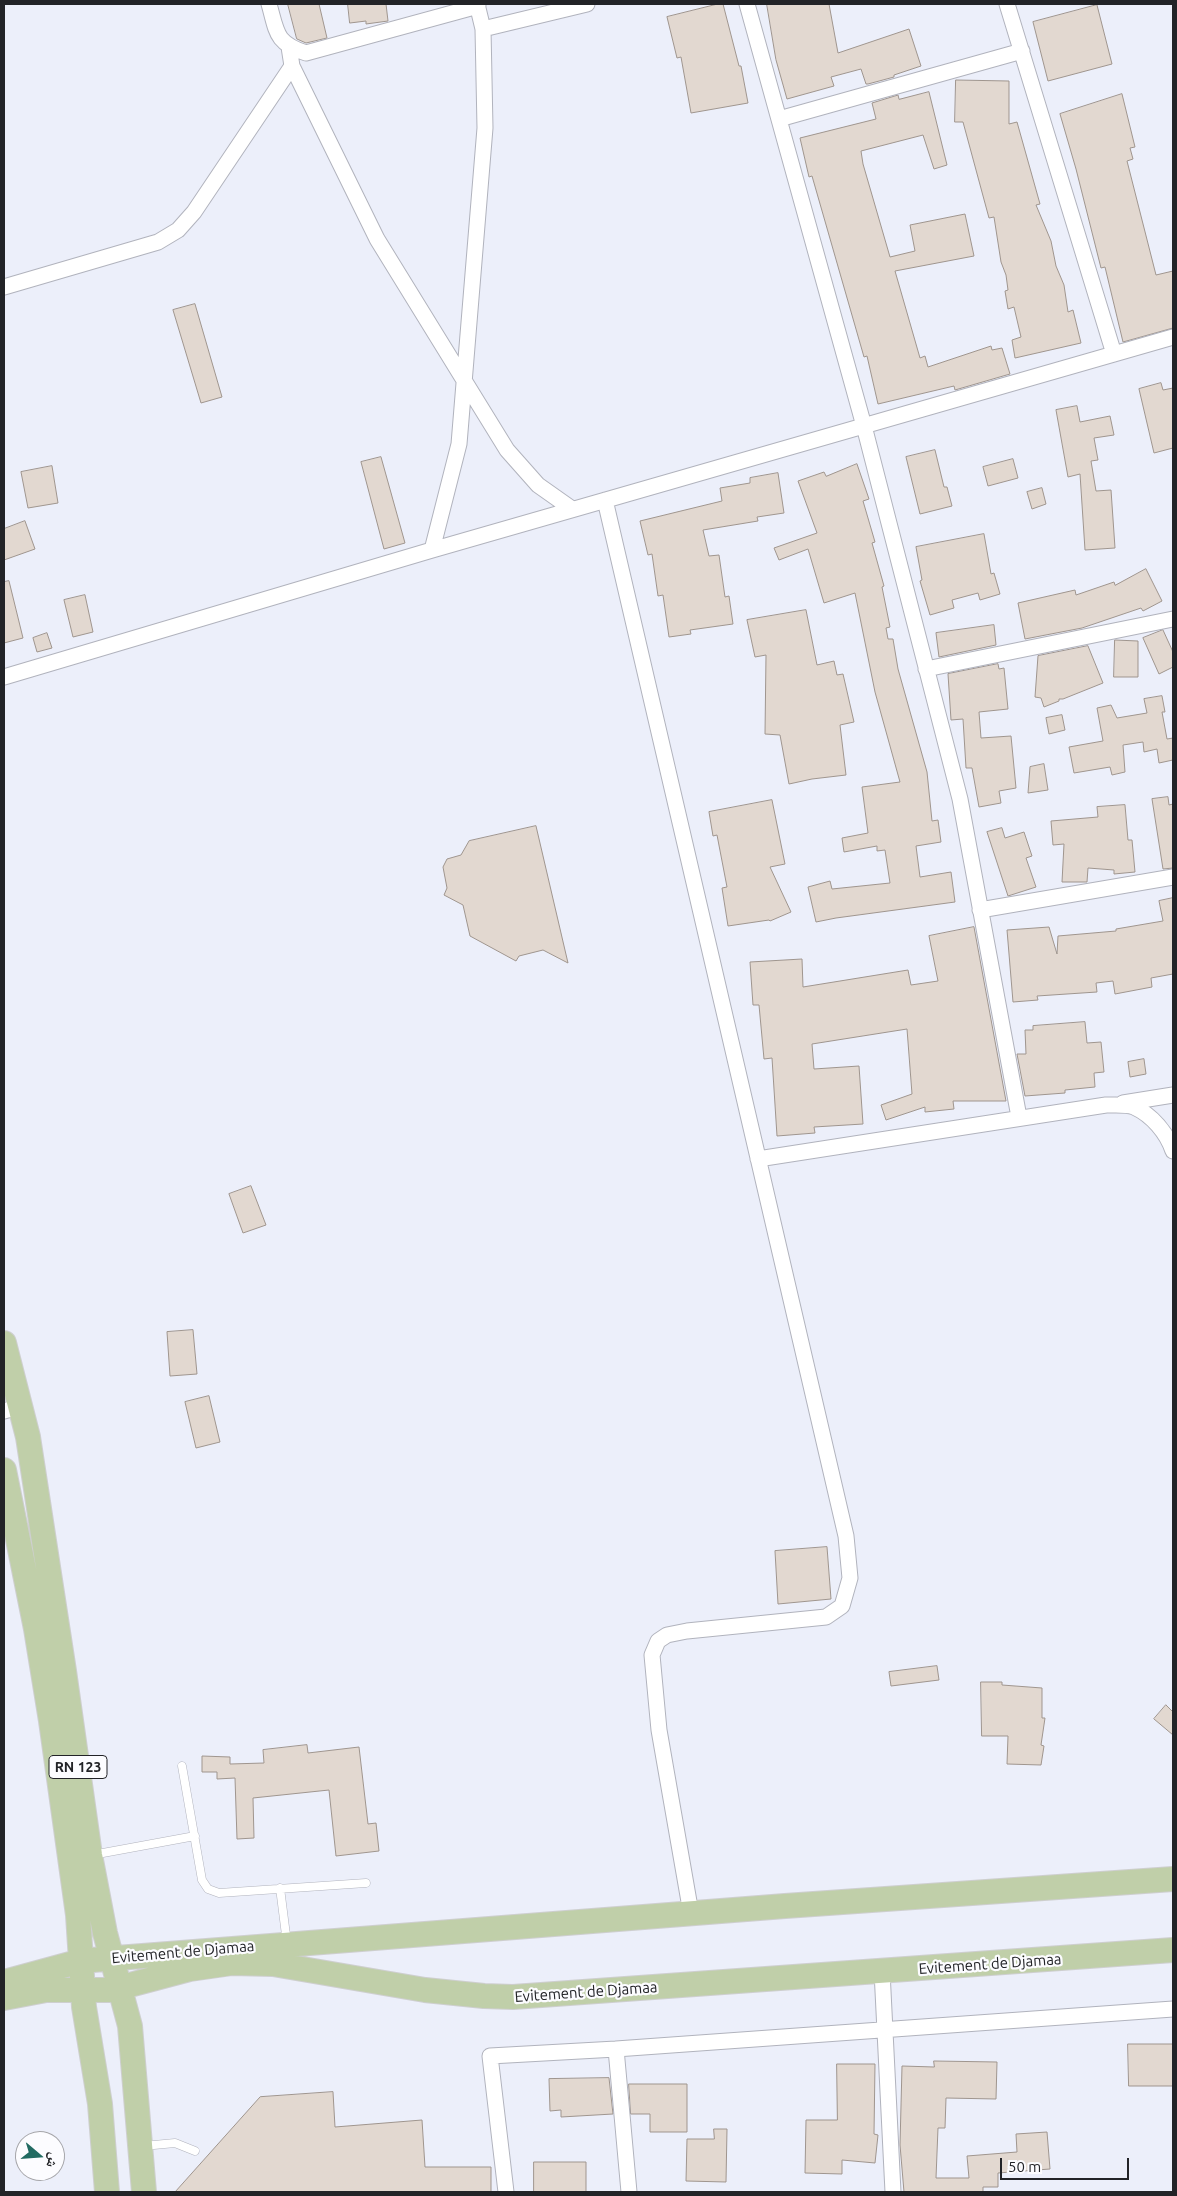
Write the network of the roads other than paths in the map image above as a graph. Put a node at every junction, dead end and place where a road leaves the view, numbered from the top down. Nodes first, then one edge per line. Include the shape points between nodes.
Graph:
1 (269, 4) edge
2 (587, 4) edge
3 (746, 4) edge
4 (1007, 4) edge
5 (478, 5) edge
6 (482, 29) junction
7 (289, 47) junction
8 (1022, 51) junction
9 (292, 66) junction
10 (779, 119) junction
11 (4, 287) edge
12 (1173, 337) edge
13 (1114, 354) junction
14 (464, 380) junction
15 (864, 426) junction
16 (605, 500) junction
17 (572, 510) junction
18 (432, 550) junction
19 (1173, 618) edge
20 (926, 669) junction
21 (4, 677) edge
22 (1173, 877) edge
23 (980, 910) junction
24 (1173, 1095) edge
25 (1106, 1105) junction
26 (1019, 1118) junction
27 (1173, 1151) edge
28 (758, 1159) junction
29 (4, 1343) edge
30 (13, 1409) edge
31 (4, 1470) edge
32 (182, 1766) dead end
33 (195, 1836) junction
34 (90, 1855) junction
35 (1173, 1879) edge
36 (366, 1883) dead end
37 (280, 1888) junction
38 (691, 1913) junction
39 (287, 1943) junction
40 (1173, 1950) edge
41 (112, 1958) junction
42 (81, 1961) junction
43 (882, 1971) junction
44 (4, 1982) edge
45 (120, 1987) junction
46 (82, 1990) junction
47 (4, 1998) edge
48 (1173, 2009) edge
49 (884, 2029) junction
50 (616, 2049) junction
51 (141, 2146) junction
52 (195, 2151) dead end
53 (107, 2192) edge
54 (144, 2192) edge
55 (506, 2192) edge
56 (629, 2192) edge
57 (893, 2192) edge

1 - 7 street via 278,36
2 - 6 street
3 - 10 street
4 - 8 street
5 - 6 street
5 - 7 street via 306,53
6 - 14 street via 485,128
7 - 9 street
8 - 10 street
8 - 13 street
9 - 11 street via 194,212 178,230 158,242
9 - 14 street via 377,239
10 - 15 street
12 - 13 street
13 - 15 street
14 - 17 street via 507,450 538,485
14 - 18 street via 459,444
15 - 16 street
15 - 20 street
16 - 17 street
16 - 28 street
17 - 18 street
18 - 21 street
19 - 20 street
20 - 23 street via 960,799
22 - 23 street
23 - 26 street
24 - 25 street
25 - 26 street
25 - 27 street via 1133,1106 1148,1115 1168,1138
26 - 28 street
28 - 38 street via 846,1536 850,1578 842,1606 826,1617 687,1631 658,1641 652,1655 659,1730
29 - 30 main road, RN 123
30 - 34 main road, RN 123 via 33,1467
31 - 42 main road, RN 123 via 47,1693 78,1915
32 - 33 lane
33 - 34 lane
33 - 37 lane via 202,1880 208,1890 219,1893
34 - 41 main road, RN 123
35 - 38 main road, Evitement de Djamaa
36 - 37 lane
37 - 39 lane
38 - 39 main road, Evitement de Djamaa
39 - 41 main road, Evitement de Djamaa
40 - 43 main road, Evitement de Djamaa
41 - 42 main road, Evitement de Djamaa
41 - 45 main road, RN 123
42 - 44 main road, Evitement de Djamaa
42 - 46 main road, RN 123
43 - 45 main road, Evitement de Djamaa via 543,1995 484,1996 246,1962 190,1970
43 - 49 street
45 - 46 main road, Evitement de Djamaa via 102,1991
45 - 51 main road, RN 123 via 133,2044
46 - 47 main road, Evitement de Djamaa via 46,1990
46 - 53 main road, RN 123 via 100,2104
48 - 49 street
49 - 50 street
49 - 57 street
50 - 55 street via 490,2056
50 - 56 street
51 - 52 lane via 175,2143
51 - 54 main road, RN 123

